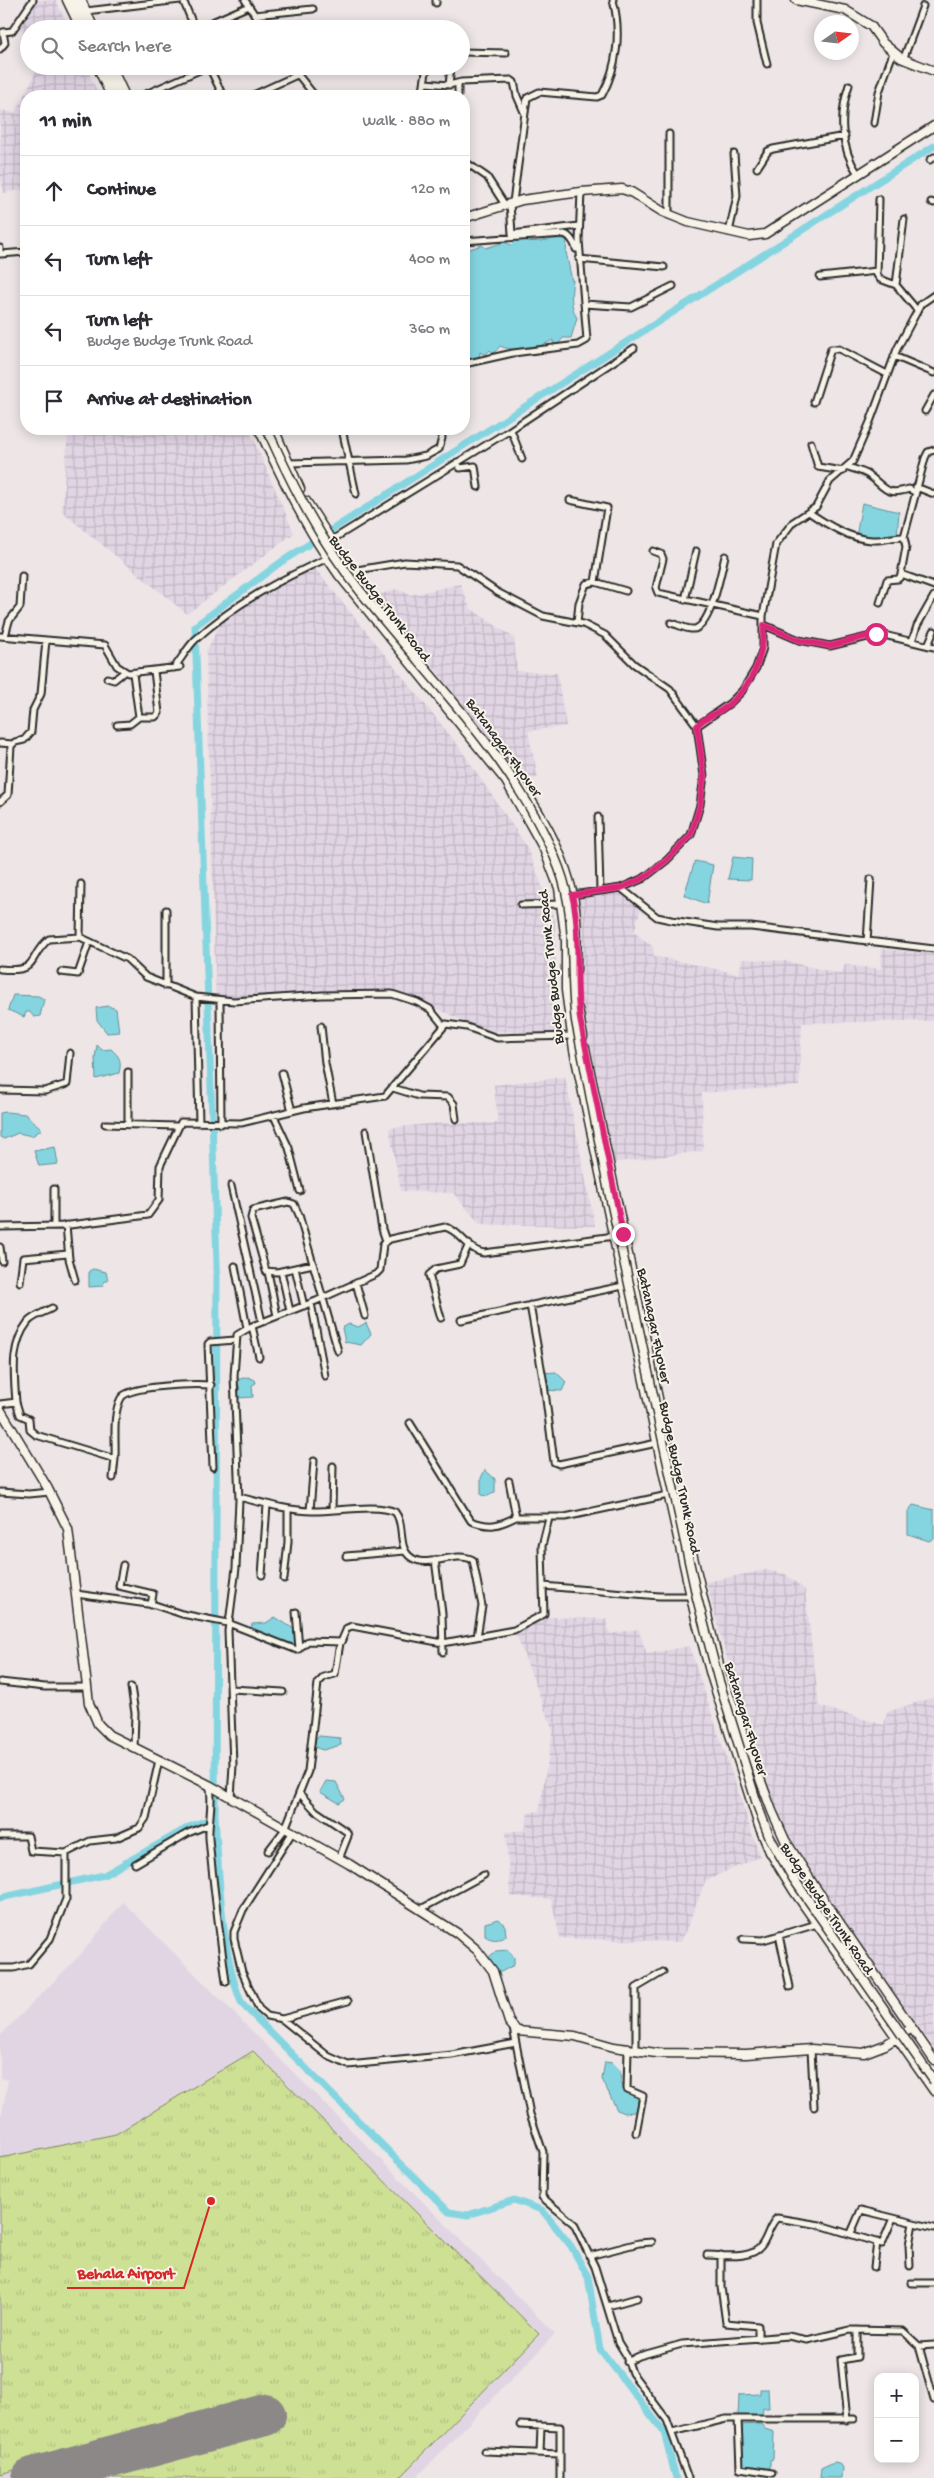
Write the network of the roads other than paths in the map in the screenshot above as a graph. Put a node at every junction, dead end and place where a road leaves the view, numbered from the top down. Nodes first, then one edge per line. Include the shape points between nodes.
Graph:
1 (33, 0) edge
2 (67, 0) edge
3 (75, 0) edge
4 (82, 0) edge
5 (182, 0) edge
6 (245, 0) edge
7 (613, 0) edge
8 (757, 0) edge
9 (796, 0) edge
10 (249, 6) junction
11 (923, 6) dead end
12 (314, 9) dead end
13 (86, 11) junction
14 (254, 16) junction
15 (77, 20) edge
16 (84, 20) edge
17 (90, 20) edge
18 (192, 20) edge
19 (217, 20) edge
20 (257, 20) edge
21 (0, 48) edge
22 (470, 52) edge
23 (506, 53) dead end
24 (893, 53) junction
25 (903, 60) junction
26 (767, 64) dead end
27 (934, 71) edge
28 (101, 75) edge
29 (109, 75) edge
30 (115, 75) edge
31 (192, 75) edge
32 (214, 75) edge
33 (297, 75) joint
34 (426, 75) edge
35 (450, 75) edge
36 (426, 82) junction
37 (458, 83) junction
38 (449, 85) junction
39 (849, 85) dead end
40 (108, 90) edge
41 (115, 90) edge
42 (122, 90) edge
43 (155, 90) edge
44 (221, 90) edge
45 (264, 90) edge
46 (308, 90) edge
47 (424, 90) edge
48 (458, 90) edge
49 (524, 112) junction
50 (874, 123) dead end
51 (934, 126) edge
52 (669, 134) dead end
53 (845, 136) junction
54 (734, 154) dead end
55 (470, 165) edge
56 (757, 168) dead end
57 (858, 174) junction
58 (581, 192) junction
59 (879, 199) dead end
60 (509, 203) junction
61 (669, 215) junction
62 (470, 216) edge
63 (904, 219) dead end
64 (579, 226) junction
65 (730, 232) junction
66 (470, 241) edge
67 (0, 248) edge
68 (20, 252) edge
69 (1, 254) edge
70 (580, 260) junction
71 (664, 267) dead end
72 (878, 270) junction
73 (820, 277) dead end
74 (896, 285) junction
75 (674, 286) dead end
76 (934, 295) edge
77 (584, 304) junction
78 (917, 310) junction
79 (634, 348) dead end
80 (894, 356) junction
81 (470, 363) edge
82 (934, 373) edge
83 (887, 374) junction
84 (934, 395) edge
85 (814, 402) dead end
86 (924, 412) dead end
87 (511, 430) junction
88 (262, 435) edge
89 (270, 435) edge
90 (276, 435) edge
91 (343, 435) edge
92 (441, 435) edge
93 (810, 443) dead end
94 (934, 450) edge
95 (522, 459) dead end
96 (349, 462) junction
97 (457, 462) junction
98 (288, 463) junction
99 (845, 469) junction
100 (478, 487) dead end
101 (916, 490) junction
102 (356, 494) dead end
103 (934, 494) edge
104 (570, 500) dead end
105 (810, 513) junction
106 (904, 537) junction
107 (330, 540) junction
108 (653, 551) dead end
109 (696, 551) dead end
110 (339, 553) junction
111 (725, 556) dead end
112 (327, 558) junction
113 (351, 570) junction
114 (902, 575) junction
115 (22, 576) dead end
116 (595, 582) junction
117 (934, 586) edge
118 (626, 591) dead end
119 (934, 596) edge
120 (685, 600) junction
121 (880, 603) dead end
122 (713, 606) junction
123 (763, 616) junction
124 (671, 622) dead end
125 (577, 623) junction
126 (764, 625) junction
127 (934, 631) edge
128 (3, 636) edge
129 (46, 640) junction
130 (912, 641) junction
131 (931, 646) edge
132 (154, 671) junction
133 (124, 672) junction
134 (133, 674) junction
135 (108, 678) dead end
136 (139, 717) junction
137 (117, 725) dead end
138 (697, 726) junction
139 (0, 743) edge
140 (12, 744) junction
141 (0, 802) edge
142 (598, 816) dead end
143 (871, 879) dead end
144 (81, 884) dead end
145 (621, 888) junction
146 (600, 891) junction
147 (572, 895) junction
148 (563, 904) junction
149 (521, 905) dead end
150 (166, 910) dead end
151 (80, 937) junction
152 (89, 942) junction
153 (867, 942) junction
154 (934, 949) edge
155 (0, 969) edge
156 (61, 972) dead end
157 (166, 986) junction
158 (197, 997) junction
159 (219, 1000) junction
160 (443, 1025) junction
161 (321, 1026) dead end
162 (572, 1036) junction
163 (583, 1036) junction
164 (70, 1053) dead end
165 (128, 1072) dead end
166 (282, 1073) dead end
167 (394, 1088) junction
168 (0, 1090) edge
169 (333, 1104) junction
170 (292, 1111) junction
171 (274, 1116) junction
172 (456, 1119) dead end
173 (128, 1123) junction
174 (105, 1124) dead end
175 (200, 1124) junction
176 (220, 1124) junction
177 (177, 1126) junction
178 (366, 1131) dead end
179 (231, 1186) dead end
180 (54, 1189) dead end
181 (300, 1191) dead end
182 (66, 1225) junction
183 (54, 1226) junction
184 (0, 1227) edge
185 (623, 1234) junction
186 (613, 1236) junction
187 (386, 1241) junction
188 (470, 1244) junction
189 (0, 1247) edge
190 (68, 1254) junction
191 (2, 1261) dead end
192 (313, 1264) junction
193 (236, 1266) dead end
194 (295, 1268) junction
195 (268, 1272) junction
196 (281, 1272) junction
197 (75, 1280) dead end
198 (20, 1282) dead end
199 (356, 1282) junction
200 (624, 1286) junction
201 (323, 1298) junction
202 (311, 1303) junction
203 (530, 1305) junction
204 (304, 1306) junction
205 (52, 1308) dead end
206 (290, 1311) junction
207 (277, 1316) junction
208 (364, 1316) dead end
209 (441, 1318) dead end
210 (461, 1320) dead end
211 (262, 1322) junction
212 (249, 1327) junction
213 (235, 1340) junction
214 (338, 1351) dead end
215 (260, 1357) dead end
216 (324, 1376) dead end
217 (210, 1385) junction
218 (16, 1402) junction
219 (0, 1404) edge
220 (0, 1409) edge
221 (410, 1423) dead end
222 (657, 1443) junction
223 (116, 1459) junction
224 (314, 1461) dead end
225 (333, 1466) dead end
226 (213, 1467) dead end
227 (113, 1478) dead end
228 (509, 1481) dead end
229 (0, 1492) edge
230 (50, 1492) junction
231 (668, 1495) junction
232 (239, 1497) junction
233 (267, 1505) junction
234 (288, 1509) junction
235 (332, 1510) junction
236 (310, 1511) junction
237 (516, 1517) junction
238 (549, 1518) junction
239 (405, 1551) junction
240 (346, 1556) dead end
241 (434, 1560) junction
242 (123, 1565) dead end
243 (262, 1576) dead end
244 (284, 1579) dead end
245 (544, 1586) junction
246 (76, 1594) junction
247 (691, 1596) junction
248 (151, 1605) junction
249 (296, 1612) dead end
250 (227, 1623) junction
251 (477, 1637) junction
252 (340, 1643) junction
253 (443, 1643) junction
254 (300, 1649) junction
255 (443, 1652) dead end
256 (0, 1682) edge
257 (86, 1687) junction
258 (131, 1687) dead end
259 (231, 1689) junction
260 (283, 1692) dead end
261 (134, 1748) junction
262 (158, 1760) junction
263 (210, 1785) junction
264 (299, 1793) junction
265 (229, 1797) junction
266 (208, 1824) junction
267 (288, 1831) junction
268 (0, 1836) edge
269 (268, 1851) dead end
270 (66, 1853) junction
271 (339, 1859) junction
272 (136, 1864) dead end
273 (484, 1875) dead end
274 (421, 1909) junction
275 (817, 1924) junction
276 (780, 1935) junction
277 (743, 1939) dead end
278 (0, 1968) edge
279 (663, 1972) dead end
280 (226, 1982) dead end
281 (790, 1987) dead end
282 (348, 2001) dead end
283 (282, 2019) junction
284 (513, 2027) junction
285 (912, 2028) junction
286 (896, 2038) junction
287 (516, 2043) junction
288 (811, 2049) junction
289 (632, 2050) junction
290 (934, 2060) edge
291 (934, 2081) edge
292 (934, 2090) edge
293 (814, 2107) dead end
294 (636, 2133) dead end
295 (893, 2218) junction
296 (913, 2223) junction
297 (934, 2228) edge
298 (850, 2233) junction
299 (652, 2242) dead end
300 (877, 2242) junction
301 (707, 2255) dead end
302 (721, 2255) junction
303 (589, 2256) junction
304 (910, 2266) dead end
305 (874, 2268) dead end
306 (911, 2283) dead end
307 (934, 2283) edge
308 (637, 2298) dead end
309 (608, 2306) junction
310 (857, 2330) junction
311 (758, 2339) junction
312 (934, 2345) edge
313 (919, 2346) junction
314 (628, 2362) junction
315 (934, 2400) edge
316 (738, 2419) junction
317 (847, 2420) junction
318 (854, 2420) dead end
319 (520, 2424) dead end
320 (541, 2426) junction
321 (672, 2432) junction
322 (484, 2451) dead end
323 (540, 2453) junction
324 (560, 2454) junction
325 (772, 2473) dead end
326 (560, 2478) edge
327 (688, 2478) edge

1 - 21 street via 12,31 3,32 5,44
2 - 15 street
3 - 16 street
4 - 13 street
5 - 13 street
5 - 18 street
6 - 10 street
7 - 49 street via 618,40 602,95 534,93 527,98
8 - 26 street via 756,23
9 - 24 street via 838,8 862,19
10 - 14 street
10 - 19 street
11 - 25 street
12 - 14 street
13 - 17 street
14 - 20 street
22 - 23 street
24 - 25 street
24 - 50 street via 879,92
25 - 27 street
28 - 40 street
29 - 41 street
30 - 42 street
31 - 43 street
32 - 44 street
33 - 45 street
33 - 46 street
34 - 36 street
35 - 38 street
36 - 38 street
36 - 47 street
37 - 38 street
37 - 48 street
37 - 49 street via 513,81
39 - 53 street via 842,113
49 - 60 street
51 - 57 street
52 - 61 street
53 - 56 street via 773,149 768,151
53 - 57 street via 849,160
54 - 65 street via 737,196
55 - 60 street via 487,176
57 - 65 street via 765,234 749,236
58 - 60 street
58 - 61 street via 622,189
58 - 64 street
59 - 72 street
60 - 62 street
60 - 64 street via 512,234
61 - 65 street
63 - 74 street
64 - 70 street
66 - 70 street via 566,234 575,243
67 - 69 street
68 - 69 street
70 - 71 street
70 - 77 street
72 - 73 street
72 - 74 street via 878,278
74 - 78 street
75 - 77 street via 631,307
76 - 78 street
77 - 81 street via 588,334 584,343
78 - 80 street
79 - 87 street
80 - 82 street
80 - 83 street
83 - 85 street via 839,349 831,349
83 - 99 street via 856,456
84 - 86 street
87 - 95 street
87 - 97 street
88 - 112 street, Budge Budge Trunk Road via 308,529
89 - 291 street, Batanagar Flyover, bridge via 301,504 323,540 505,770 531,810 559,868 570,909 576,1021 608,1187 706,1635 750,1781 781,1859
90 - 98 street, Budge Budge Trunk Road
91 - 96 street
92 - 96 street via 441,445 426,456
93 - 99 street via 818,467
94 - 101 street via 927,454
96 - 98 street
96 - 102 street
97 - 100 street via 460,468 475,466
97 - 107 street
98 - 107 street, Budge Budge Trunk Road via 304,498
99 - 101 street via 866,474 895,494
99 - 105 street via 830,481
101 - 103 street
101 - 106 street
104 - 116 street via 607,508
105 - 106 street via 826,524 863,538
105 - 123 street via 793,522 776,544
106 - 114 street via 906,547
107 - 110 street, Budge Budge Trunk Road
108 - 120 street via 661,554 663,559 656,588 658,593
109 - 120 street
110 - 112 street
110 - 113 street, Budge Budge Trunk Road
111 - 122 street
112 - 132 street via 231,609 194,641 177,668
112 - 148 street, Budge Budge Trunk Road via 506,781 554,870
113 - 125 street via 405,562 457,565 497,592 544,616
113 - 147 street, Budge Budge Trunk Road via 515,776 560,856
114 - 117 street
114 - 121 street via 898,579 887,580
115 - 128 street via 20,607
116 - 118 street
116 - 125 street via 585,586
119 - 130 street
120 - 122 street
122 - 123 street
122 - 124 street via 697,629
123 - 126 street
125 - 138 street via 605,635 634,664 670,689
126 - 130 street via 799,640 830,646 876,634
126 - 138 street via 761,656 752,676 730,703
127 - 131 street
128 - 129 street
129 - 133 street via 105,645
129 - 140 street via 41,694 33,710 31,732 24,740
130 - 131 street
132 - 134 street
132 - 136 street via 158,716
133 - 134 street
133 - 135 street via 114,680
134 - 136 street
136 - 137 street via 130,724
138 - 145 street via 704,776 691,835 659,867
139 - 140 street
140 - 141 street via 8,794
142 - 146 street
143 - 153 street
144 - 151 street
145 - 146 street
145 - 153 street via 657,917 718,927 751,927
146 - 147 street
147 - 163 street, Budge Budge Trunk Road via 577,994
148 - 149 street
148 - 162 street, Budge Budge Trunk Road via 566,990
150 - 157 street
151 - 152 street
151 - 155 street via 49,939 28,966 16,970
152 - 156 street via 78,974
152 - 157 street via 127,959 146,977
153 - 154 street
157 - 158 street
158 - 159 street
158 - 175 street
159 - 160 street via 392,994 430,1009
159 - 176 street
160 - 162 street via 452,1023 507,1039
160 - 167 street
161 - 169 street
162 - 163 street
162 - 186 street, Budge Budge Trunk Road
163 - 185 street, Budge Budge Trunk Road
164 - 168 street via 67,1084 45,1091
165 - 173 street
166 - 170 street
167 - 169 street via 385,1096
167 - 172 street via 419,1096 448,1097 454,1104
169 - 170 street
170 - 171 street
171 - 176 street
171 - 181 street via 289,1148
173 - 174 street
173 - 177 street
175 - 176 street
175 - 177 street via 184,1122
177 - 182 street via 160,1166 159,1200 152,1212 142,1217
178 - 187 street
179 - 211 street
180 - 183 street
182 - 183 street
182 - 190 street
183 - 184 street
185 - 186 street
185 - 285 street, Budge Budge Trunk Road via 671,1466 710,1633 734,1709 785,1840
186 - 188 street via 484,1253
186 - 200 street, Budge Budge Trunk Road
187 - 188 street via 444,1227
187 - 199 street via 381,1249 380,1270
188 - 209 street via 460,1264 436,1269 428,1277
189 - 191 street
190 - 197 street
190 - 198 street via 23,1258
192 - 194 street
192 - 195 street via 297,1209 288,1202 279,1203 256,1208 251,1215 263,1266
192 - 201 street
193 - 212 street
194 - 196 street
194 - 204 street
195 - 196 street
195 - 207 street
196 - 206 street
199 - 201 street
199 - 208 street
200 - 203 street
200 - 222 street, Budge Budge Trunk Road
201 - 202 street
201 - 214 street
202 - 204 street
202 - 216 street
203 - 210 street
203 - 222 street via 554,1462 559,1464
204 - 206 street
205 - 218 street via 29,1321 15,1346
206 - 207 street
207 - 211 street
211 - 212 street
212 - 213 street via 238,1333
212 - 215 street
213 - 217 street via 208,1344
213 - 232 street
217 - 223 street via 134,1390 122,1396 117,1408
217 - 226 street
218 - 219 street
218 - 223 street via 20,1415 29,1420 30,1430 36,1435
220 - 230 street
221 - 237 street via 471,1521 487,1526 503,1524
222 - 231 street, Budge Budge Trunk Road
223 - 227 street
224 - 236 street
225 - 235 street
228 - 237 street
229 - 230 street
230 - 246 street via 68,1529
231 - 238 street
231 - 247 street, Budge Budge Trunk Road
232 - 233 street
232 - 250 street via 236,1568
233 - 234 street
233 - 243 street
234 - 236 street
234 - 244 street
235 - 236 street
235 - 239 street via 382,1509 395,1512 400,1521
237 - 238 street
238 - 245 street via 542,1546
239 - 240 street
239 - 241 street via 416,1560
241 - 251 street via 462,1557 473,1560 482,1606
241 - 253 street
242 - 248 street via 120,1586 153,1594
245 - 247 street
245 - 251 street via 544,1614 514,1630
246 - 248 street
246 - 257 street
247 - 275 street, Budge Budge Trunk Road via 711,1675 759,1826 782,1872
248 - 250 street
249 - 254 street
250 - 254 street via 294,1650
250 - 259 street
251 - 253 street
252 - 253 street via 347,1628 352,1626
252 - 254 street via 308,1641
252 - 264 street via 335,1674 318,1683 308,1771
253 - 255 street
256 - 257 street
257 - 261 street via 98,1724 109,1735
258 - 261 street via 135,1714
259 - 260 street
259 - 265 street via 233,1776
261 - 262 street
262 - 263 street
262 - 270 street via 146,1818 139,1828 116,1838 90,1840
263 - 265 street
263 - 266 street
264 - 267 street
264 - 271 street via 316,1811 347,1832
265 - 267 street
266 - 272 street
266 - 280 street
267 - 269 street
267 - 271 street
267 - 283 street via 242,1910 234,1939 242,1972 254,2001 267,2016
268 - 270 street via 28,1836 31,1851
270 - 278 street via 64,1907 50,1939 33,1960 21,1966
271 - 274 street
273 - 274 street
274 - 284 street via 469,1941 486,1960
275 - 276 street
275 - 286 street, Budge Budge Trunk Road
276 - 277 street via 763,1940
276 - 281 street
279 - 289 street via 636,1988
282 - 283 street
283 - 287 street via 328,2056 348,2065 452,2055
284 - 287 street
284 - 289 street via 526,2034 576,2036
285 - 286 street
285 - 290 street, Budge Budge Trunk Road
286 - 288 street via 864,2053
286 - 292 street, Budge Budge Trunk Road
287 - 303 street via 530,2114 543,2152 542,2198 574,2224
288 - 289 street via 746,2054
288 - 293 street
289 - 294 street via 627,2088 643,2096
295 - 296 street
295 - 298 street via 861,2210
295 - 300 street via 882,2244
296 - 297 street
296 - 304 street
298 - 300 street
298 - 302 street via 777,2218 756,2250 735,2256
299 - 303 street via 639,2242
300 - 305 street
301 - 302 street
302 - 311 street via 720,2286 726,2323 758,2326
303 - 309 street
306 - 307 street
308 - 309 street
309 - 314 street via 618,2342
310 - 311 street via 838,2331 807,2340 788,2336
310 - 313 street via 903,2331
310 - 317 street via 857,2357 841,2360
311 - 314 street via 682,2344
312 - 313 street
313 - 315 street
314 - 321 street
316 - 317 street
316 - 321 street via 715,2420
316 - 325 street via 740,2468
317 - 318 street
319 - 320 street
320 - 323 street
320 - 324 street via 560,2428
321 - 327 street
322 - 323 street
323 - 324 street
324 - 326 street

